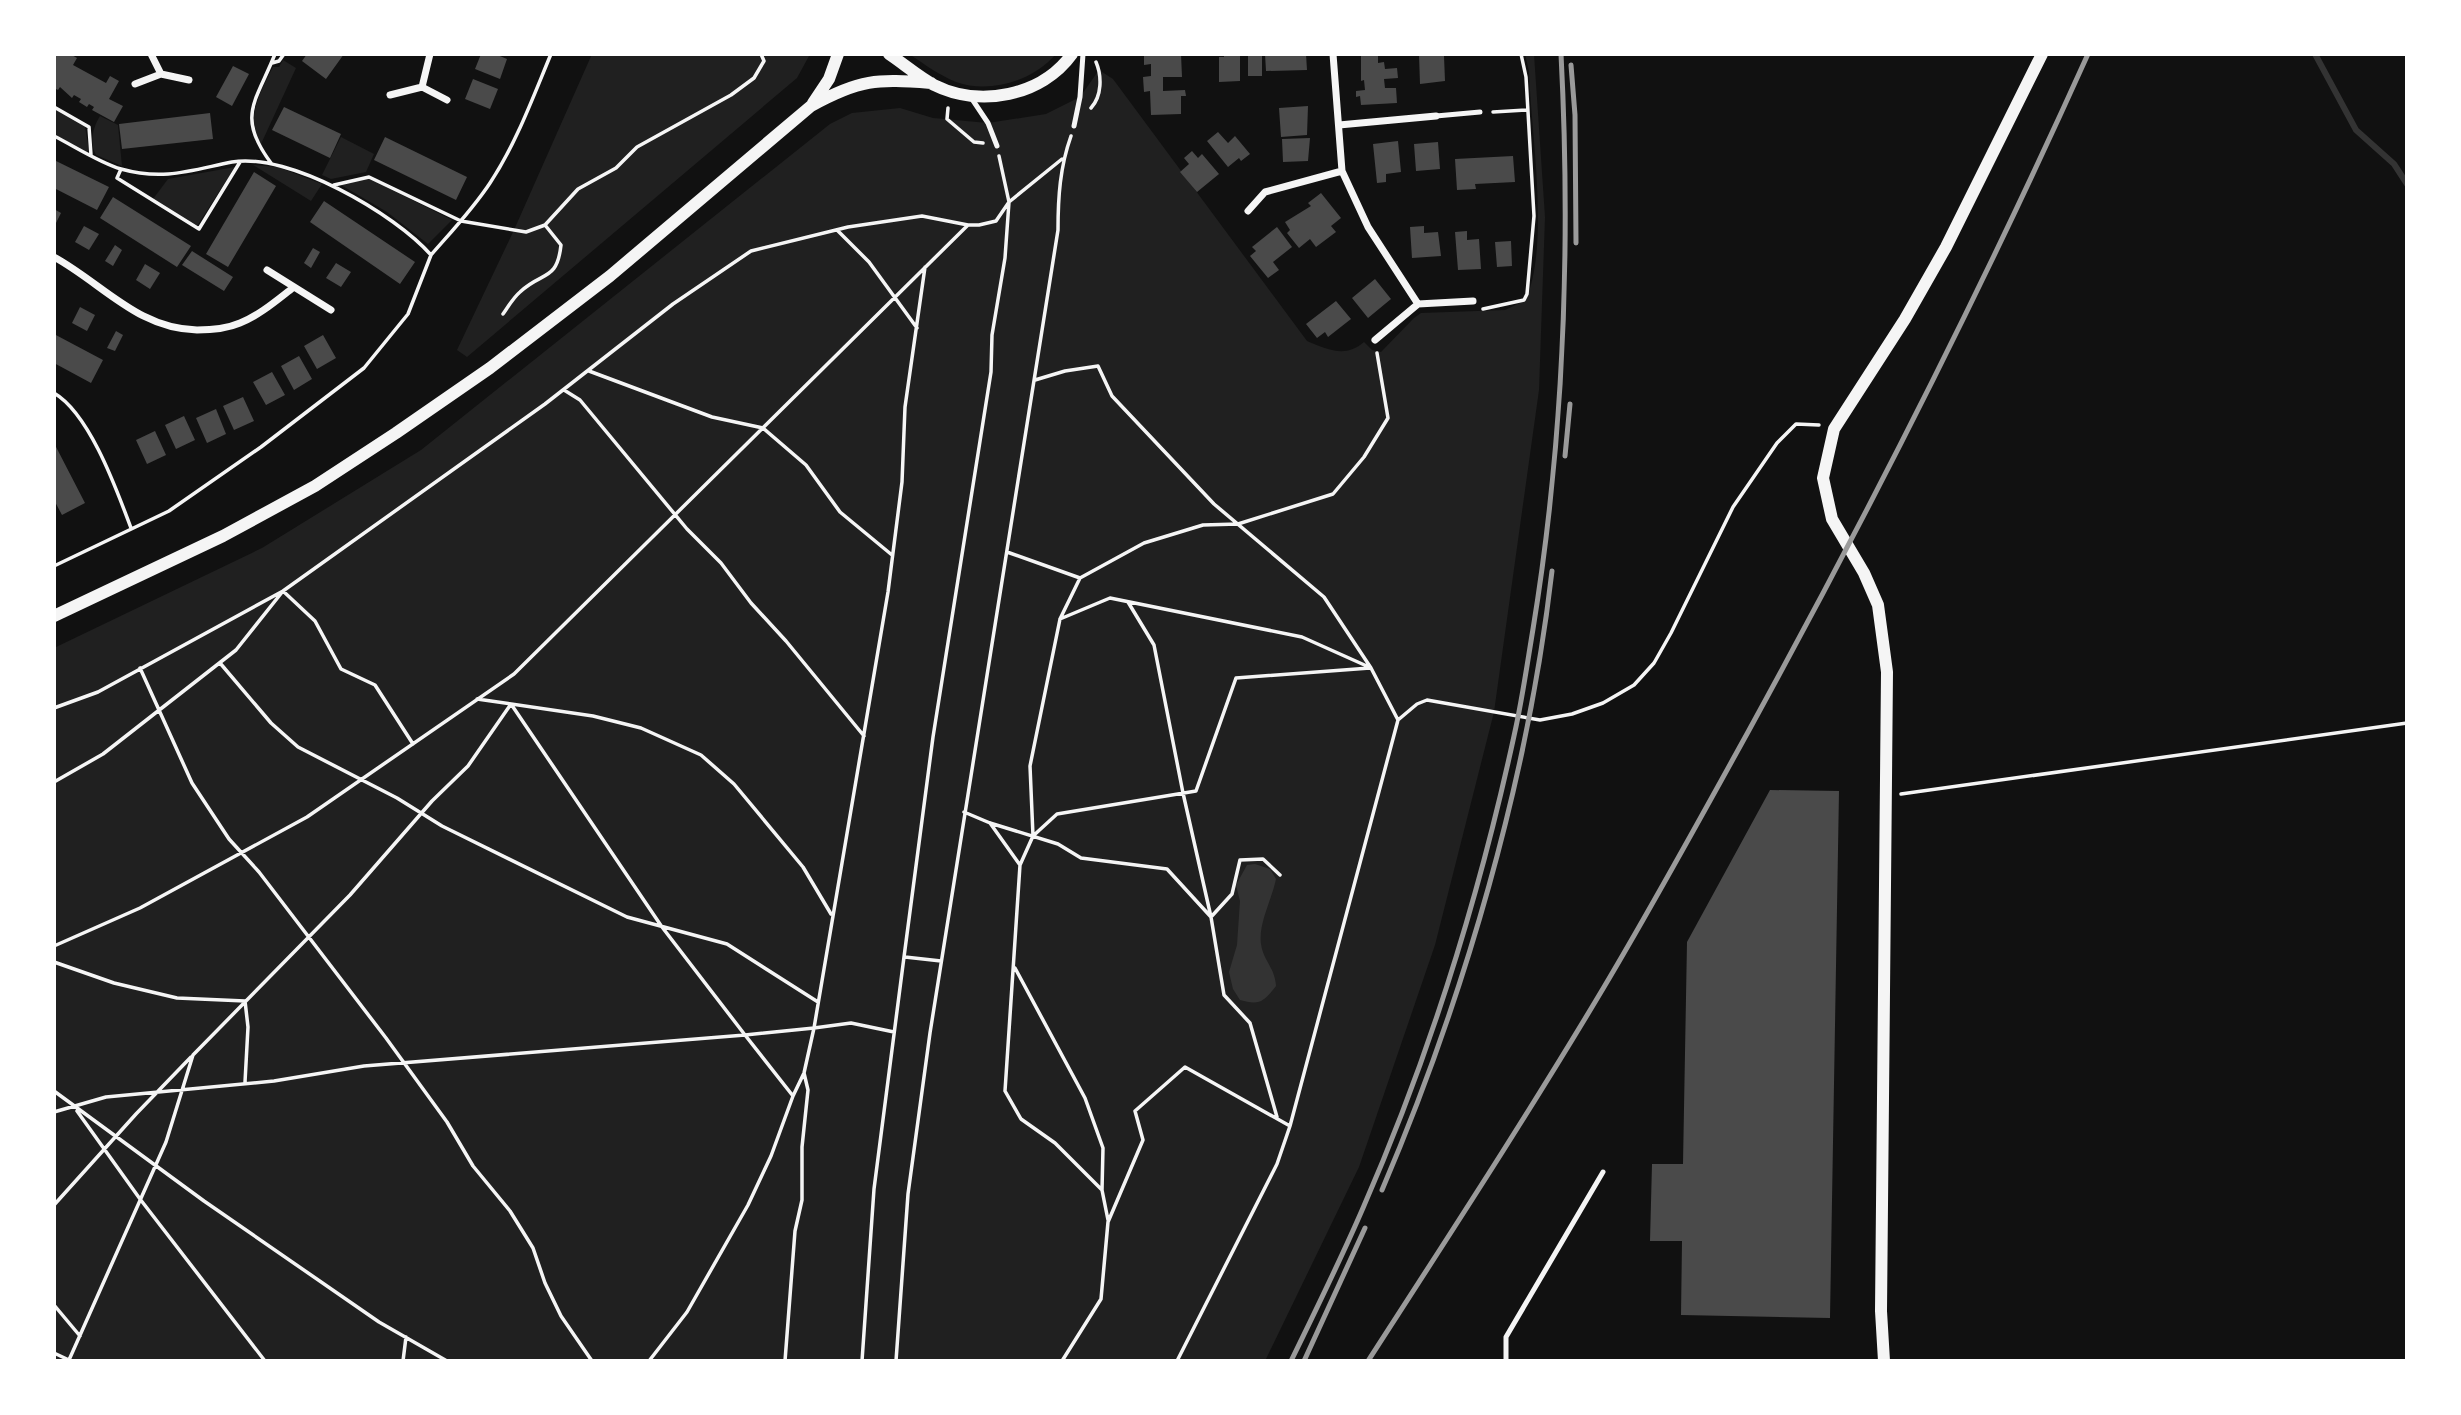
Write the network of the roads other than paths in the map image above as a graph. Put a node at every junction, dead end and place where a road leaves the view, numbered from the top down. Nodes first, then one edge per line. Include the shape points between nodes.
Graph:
1 (152, 54) edge
2 (430, 54) edge
3 (838, 54) edge
4 (889, 54) edge
5 (1072, 54) edge
6 (1083, 54) edge
7 (1333, 54) edge
8 (2042, 54) edge
9 (161, 74) junction
10 (189, 80) dead end
11 (135, 83) dead end
12 (931, 83) junction
13 (422, 87) junction
14 (390, 94) dead end
15 (970, 95) junction
16 (447, 100) dead end
17 (811, 106) junction
18 (1480, 112) road end
19 (1436, 116) joint
20 (1339, 125) junction
21 (1074, 126) road end
22 (997, 146) road end
23 (1342, 171) junction
24 (1248, 211) dead end
25 (54, 257) edge
26 (267, 270) dead end
27 (295, 287) junction
28 (1473, 300) road end
29 (1418, 304) junction
30 (331, 310) dead end
31 (1375, 340) road end
32 (54, 616) edge
33 (1603, 1172) dead end
34 (1506, 1361) edge
35 (1884, 1361) edge

1 - 9 street
2 - 13 street
3 - 17 street via 829,79
4 - 12 street
5 - 15 street via 1063,67 1034,88 997,96
6 - 21 lane
7 - 20 street
8 - 35 street via 1946,247 1835,429 1823,478 1832,519 1878,605 1887,672
9 - 10 street
9 - 11 street
12 - 15 street
12 - 17 street via 870,81
13 - 14 street
13 - 16 street
15 - 22 lane
17 - 32 street via 610,276 491,368 396,433 315,486 223,536
18 - 19 lane
19 - 20 street
20 - 23 street
23 - 24 street via 1265,192
23 - 29 street via 1368,227
25 - 27 street via 143,317 186,330 222,329 240,323
26 - 27 street
27 - 30 street
28 - 29 street
29 - 31 street
33 - 34 lane via 1506,1337

